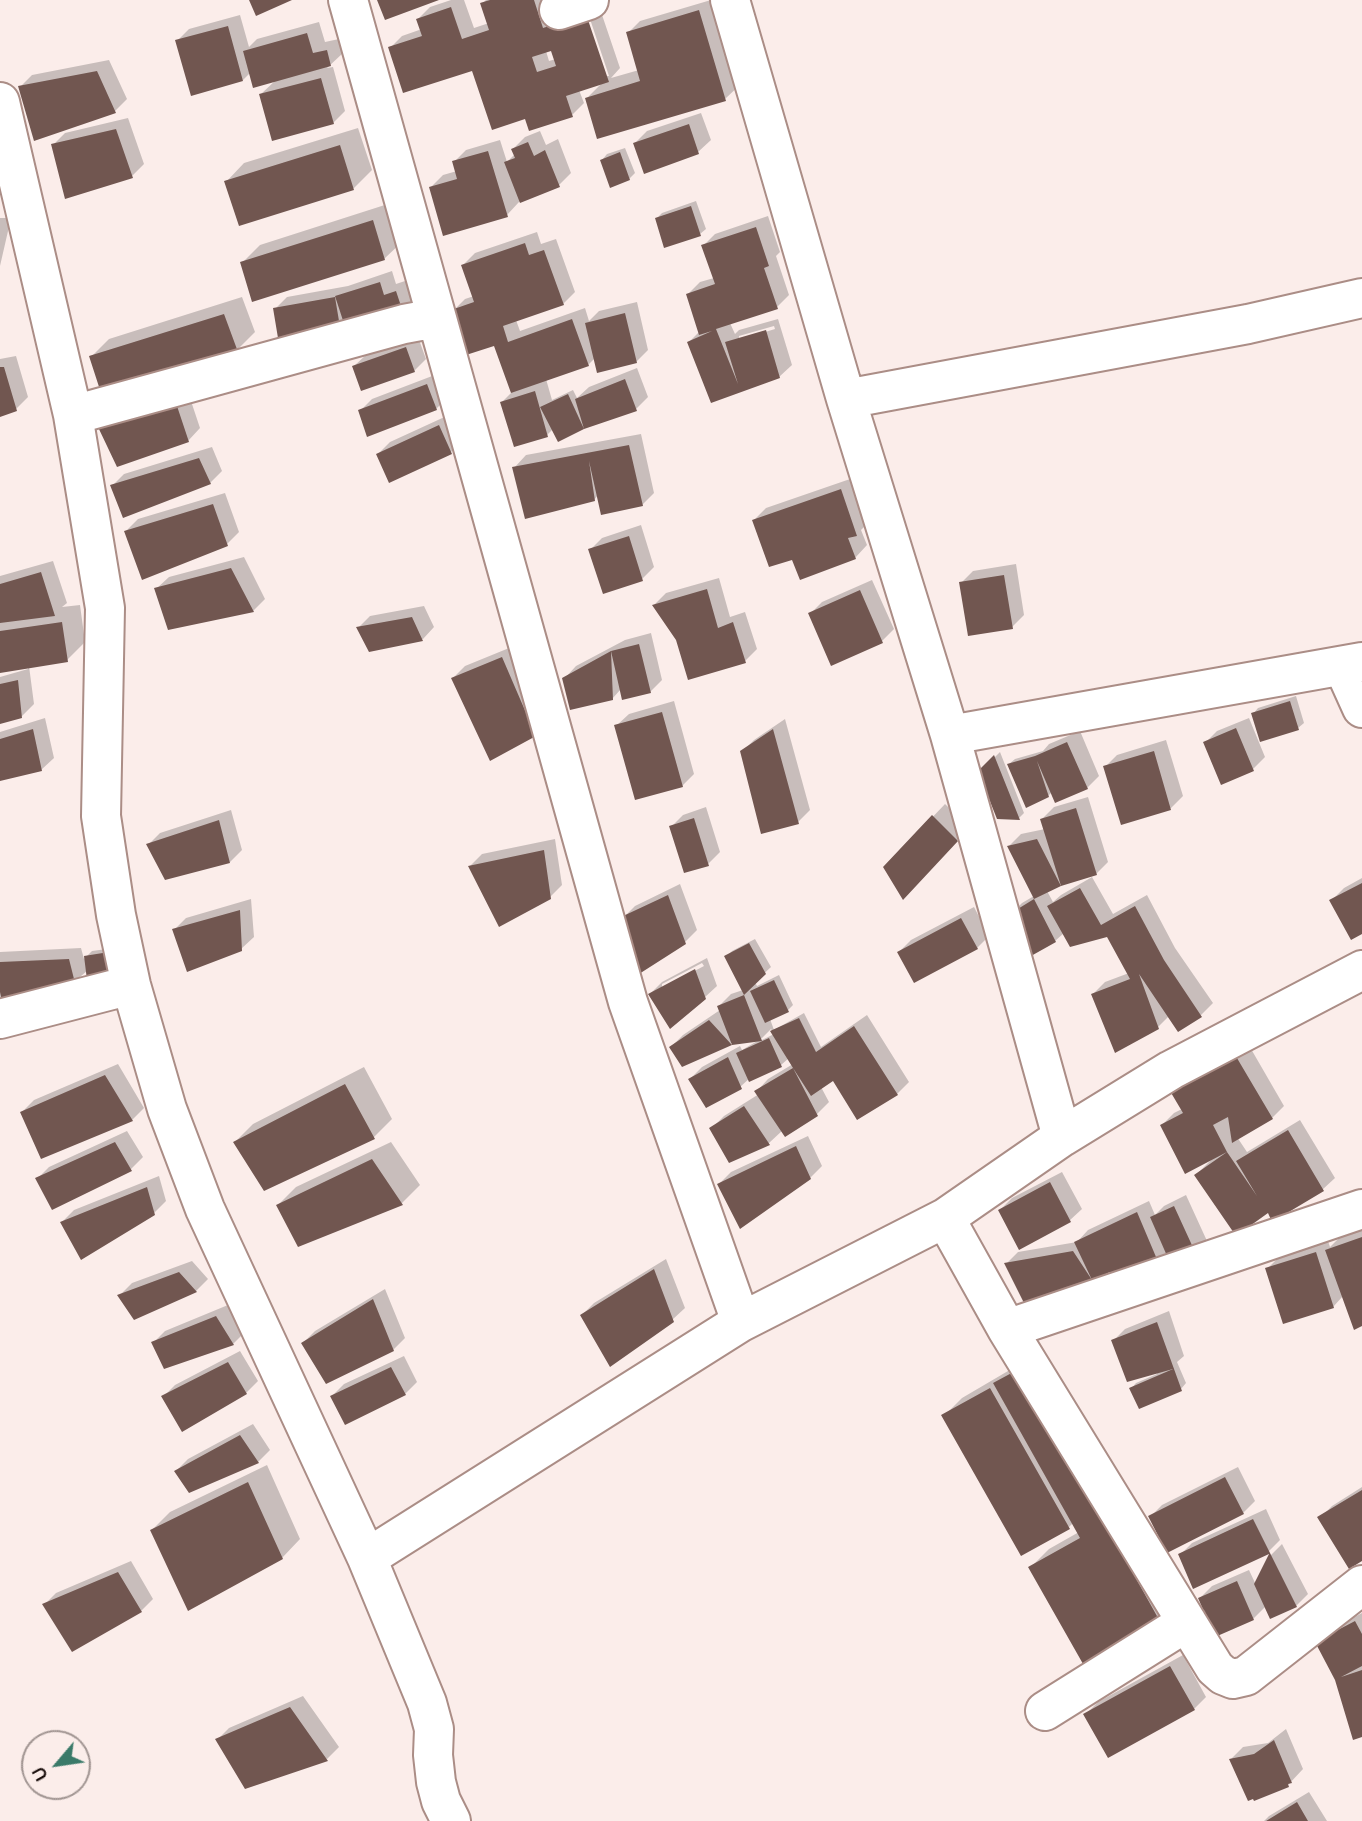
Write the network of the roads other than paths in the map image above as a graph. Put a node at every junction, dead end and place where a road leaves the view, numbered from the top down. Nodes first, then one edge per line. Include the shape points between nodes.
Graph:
1 (348, 0) edge
2 (730, 0) edge
3 (2, 125) edge
4 (1362, 298) edge
5 (436, 318) junction
6 (846, 399) junction
7 (73, 415) junction
8 (1352, 664) edge
9 (1362, 708) edge
10 (950, 735) junction
11 (1362, 970) edge
12 (131, 985) junction
13 (0, 1019) edge
14 (1062, 1137) junction
15 (1362, 1209) edge
16 (945, 1218) junction
17 (741, 1322) junction
18 (1007, 1329) junction
19 (367, 1558) junction
20 (1362, 1585) edge
21 (1187, 1622) junction
22 (1045, 1711) dead end
23 (451, 1821) edge

1 - 5 street
2 - 6 street
3 - 7 street
4 - 6 street via 1248,324
5 - 7 street
5 - 17 street via 628,1002
6 - 10 street
7 - 12 street via 105,608 101,816
8 - 9 street
8 - 10 street
10 - 14 street
11 - 14 street via 1171,1070
12 - 13 street
12 - 19 street via 167,1109 205,1209
14 - 16 street
15 - 18 street
16 - 17 street
16 - 18 street
17 - 19 street
18 - 21 street
19 - 23 street via 427,1703 434,1729 436,1782
20 - 21 street via 1246,1676 1233,1679 1215,1668
21 - 22 street

